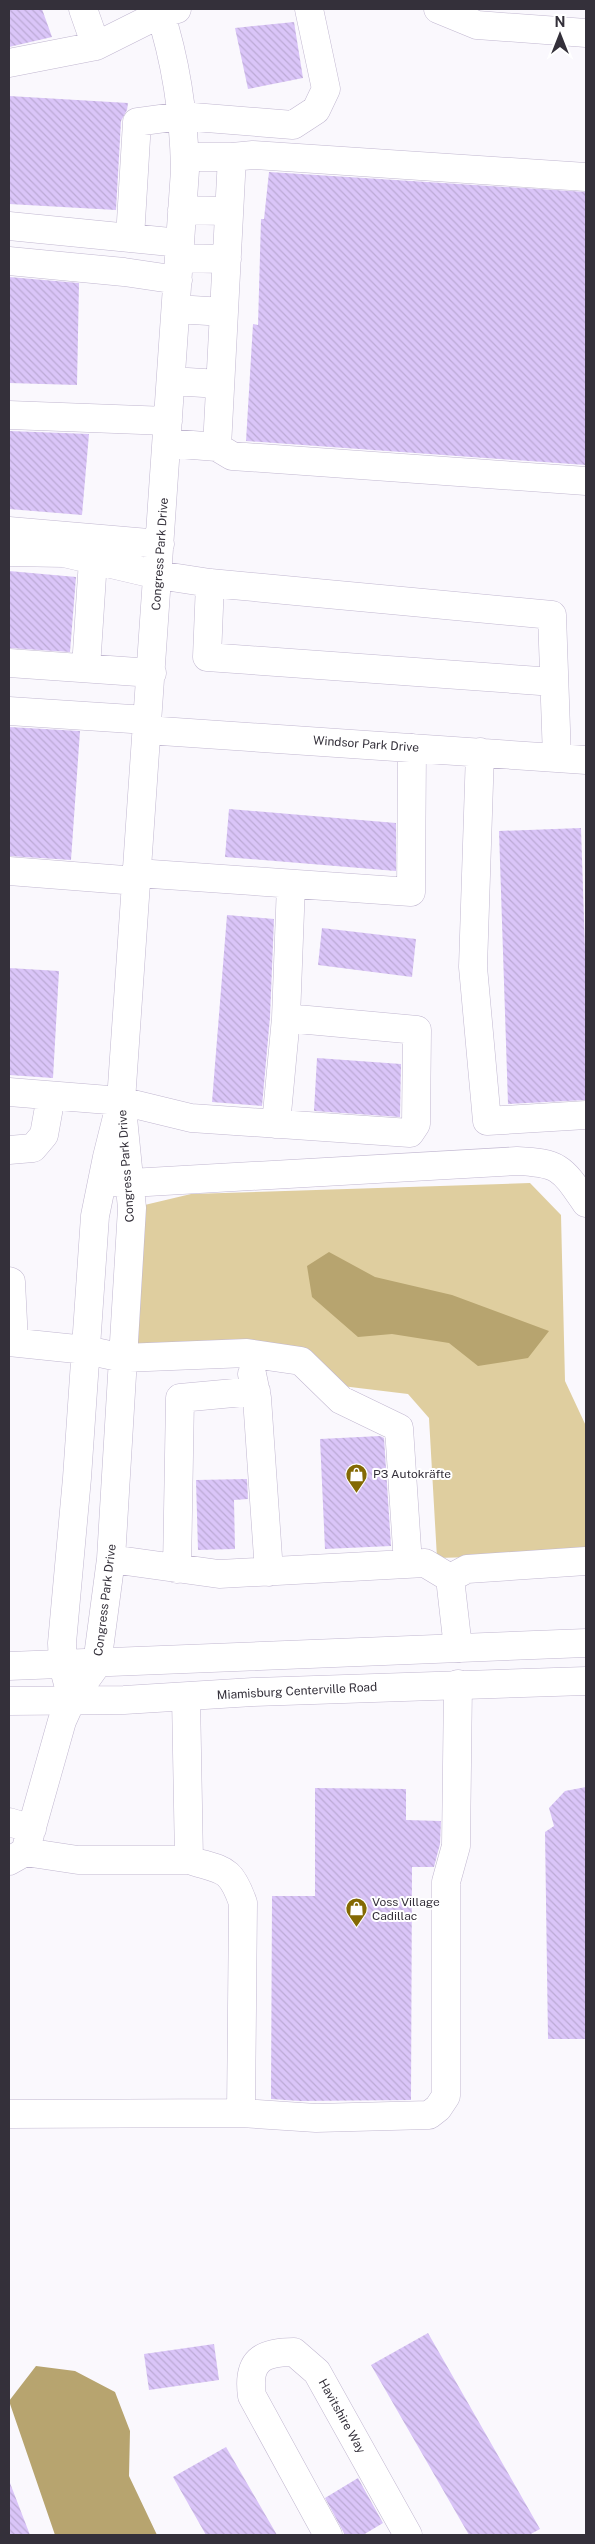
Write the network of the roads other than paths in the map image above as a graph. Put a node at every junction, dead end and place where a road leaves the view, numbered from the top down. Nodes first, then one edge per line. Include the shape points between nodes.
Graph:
1 (83, 9) edge
2 (309, 9) edge
3 (438, 9) edge
4 (165, 10) edge
5 (586, 33) edge
6 (96, 46) junction
7 (9, 63) edge
8 (182, 116) junction
9 (185, 157) junction
10 (232, 157) junction
11 (586, 177) edge
12 (182, 210) junction
13 (229, 211) junction
14 (9, 226) edge
15 (130, 238) junction
16 (227, 259) junction
17 (9, 260) edge
18 (179, 260) junction
19 (176, 309) junction
20 (224, 312) junction
21 (171, 381) junction
22 (220, 384) junction
23 (9, 415) edge
24 (168, 432) junction
25 (217, 447) junction
26 (586, 481) edge
27 (9, 531) edge
28 (160, 544) junction
29 (9, 552) edge
30 (93, 560) junction
31 (158, 575) junction
32 (210, 583) junction
33 (9, 663) edge
34 (86, 668) junction
35 (152, 673) junction
36 (554, 682) junction
37 (9, 710) edge
38 (147, 725) junction
39 (412, 748) junction
40 (480, 752) junction
41 (558, 758) junction
42 (586, 760) edge
43 (9, 871) edge
44 (137, 877) junction
45 (291, 884) junction
46 (286, 1018) junction
47 (9, 1092) edge
48 (51, 1096) junction
49 (121, 1101) junction
50 (586, 1115) edge
51 (276, 1124) junction
52 (9, 1150) edge
53 (102, 1182) junction
54 (130, 1183) junction
55 (586, 1203) edge
56 (9, 1282) edge
57 (11, 1342) edge
58 (86, 1350) junction
59 (247, 1353) junction
60 (123, 1358) junction
61 (256, 1391) junction
62 (111, 1559) junction
63 (586, 1561) edge
64 (408, 1564) junction
65 (177, 1569) junction
66 (268, 1572) junction
67 (450, 1578) junction
68 (586, 1643) edge
69 (458, 1648) junction
70 (97, 1664) junction
71 (63, 1665) junction
72 (9, 1666) edge
73 (586, 1680) edge
74 (458, 1684) junction
75 (186, 1697) junction
76 (72, 1699) junction
77 (9, 1701) edge
78 (19, 1841) edge
79 (189, 1860) junction
80 (241, 2113) junction
81 (9, 2114) edge
82 (328, 2535) edge
83 (408, 2535) edge

1 - 6 street
2 - 8 street via 326,89 316,110 293,125
3 - 5 street via 477,25
4 - 6 street
4 - 8 street, Congress Park Drive
6 - 7 street
8 - 9 street, Congress Park Drive
8 - 15 street via 137,122
9 - 10 street
9 - 12 street, Congress Park Drive
10 - 11 street via 253,155
10 - 13 street
12 - 13 street
12 - 18 street, Congress Park Drive
13 - 16 street
14 - 15 street
15 - 18 street
16 - 18 street
16 - 20 street
17 - 18 street via 124,272
18 - 19 street, Congress Park Drive
19 - 20 street
19 - 21 street, Congress Park Drive
20 - 22 street
21 - 22 street
21 - 24 street, Congress Park Drive
22 - 25 street
23 - 24 street
24 - 25 street
24 - 28 street, Congress Park Drive
25 - 26 street via 232,456
27 - 28 street
28 - 31 street, Congress Park Drive
29 - 30 street via 64,553
30 - 31 street
30 - 34 street
31 - 32 street
31 - 35 street, Congress Park Drive
32 - 36 street via 552,615
32 - 36 street via 207,656
33 - 34 street
34 - 35 street
35 - 38 street, Congress Park Drive
36 - 41 street
37 - 38 street, Windsor Park Drive
38 - 39 street, Windsor Park Drive
38 - 44 street, Congress Park Drive
39 - 40 street, Windsor Park Drive
39 - 45 street via 411,892
40 - 41 street, Windsor Park Drive
40 - 50 street via 473,967 487,1121
41 - 42 street, Windsor Park Drive
43 - 44 street
44 - 45 street
44 - 49 street, Congress Park Drive
45 - 46 street
46 - 51 street
46 - 51 street via 417,1030 416,1124 410,1133
47 - 48 street
48 - 49 street
48 - 52 street via 44,1134 33,1148
49 - 51 street via 191,1118
49 - 53 street, Congress Park Drive
49 - 54 street, Congress Park Drive
53 - 54 street
53 - 58 street, Congress Park Drive via 95,1216
54 - 55 street via 525,1162 547,1163 568,1176
54 - 60 street, Congress Park Drive via 132,1208
56 - 57 street
57 - 58 street
58 - 60 street
58 - 71 street, Congress Park Drive via 62,1643
59 - 60 street
59 - 61 street
59 - 64 street via 301,1361 341,1400 399,1428
60 - 62 street, Congress Park Drive
61 - 65 street via 180,1398
61 - 66 street
62 - 65 street
62 - 70 street, Congress Park Drive
63 - 67 street via 467,1569
64 - 66 street
64 - 67 street via 425,1564
65 - 66 street via 219,1574
67 - 69 street
68 - 69 street
69 - 70 street
69 - 74 street
70 - 71 street
70 - 76 street, Congress Park Drive
71 - 72 street
71 - 76 street, Congress Park Drive
73 - 74 street, Miamisburg Centerville Road
74 - 75 street, Miamisburg Centerville Road
74 - 80 street via 456,1846 446,1882 446,2096 429,2115 316,2118
75 - 76 street, Miamisburg Centerville Road
75 - 79 street
76 - 77 street, Miamisburg Centerville Road
76 - 78 street
78 - 79 street via 78,1860
79 - 80 street via 228,1873 243,1903
80 - 81 street
82 - 83 street, Havitshire Way via 252,2396 249,2378 259,2360 273,2352 294,2352 317,2372

